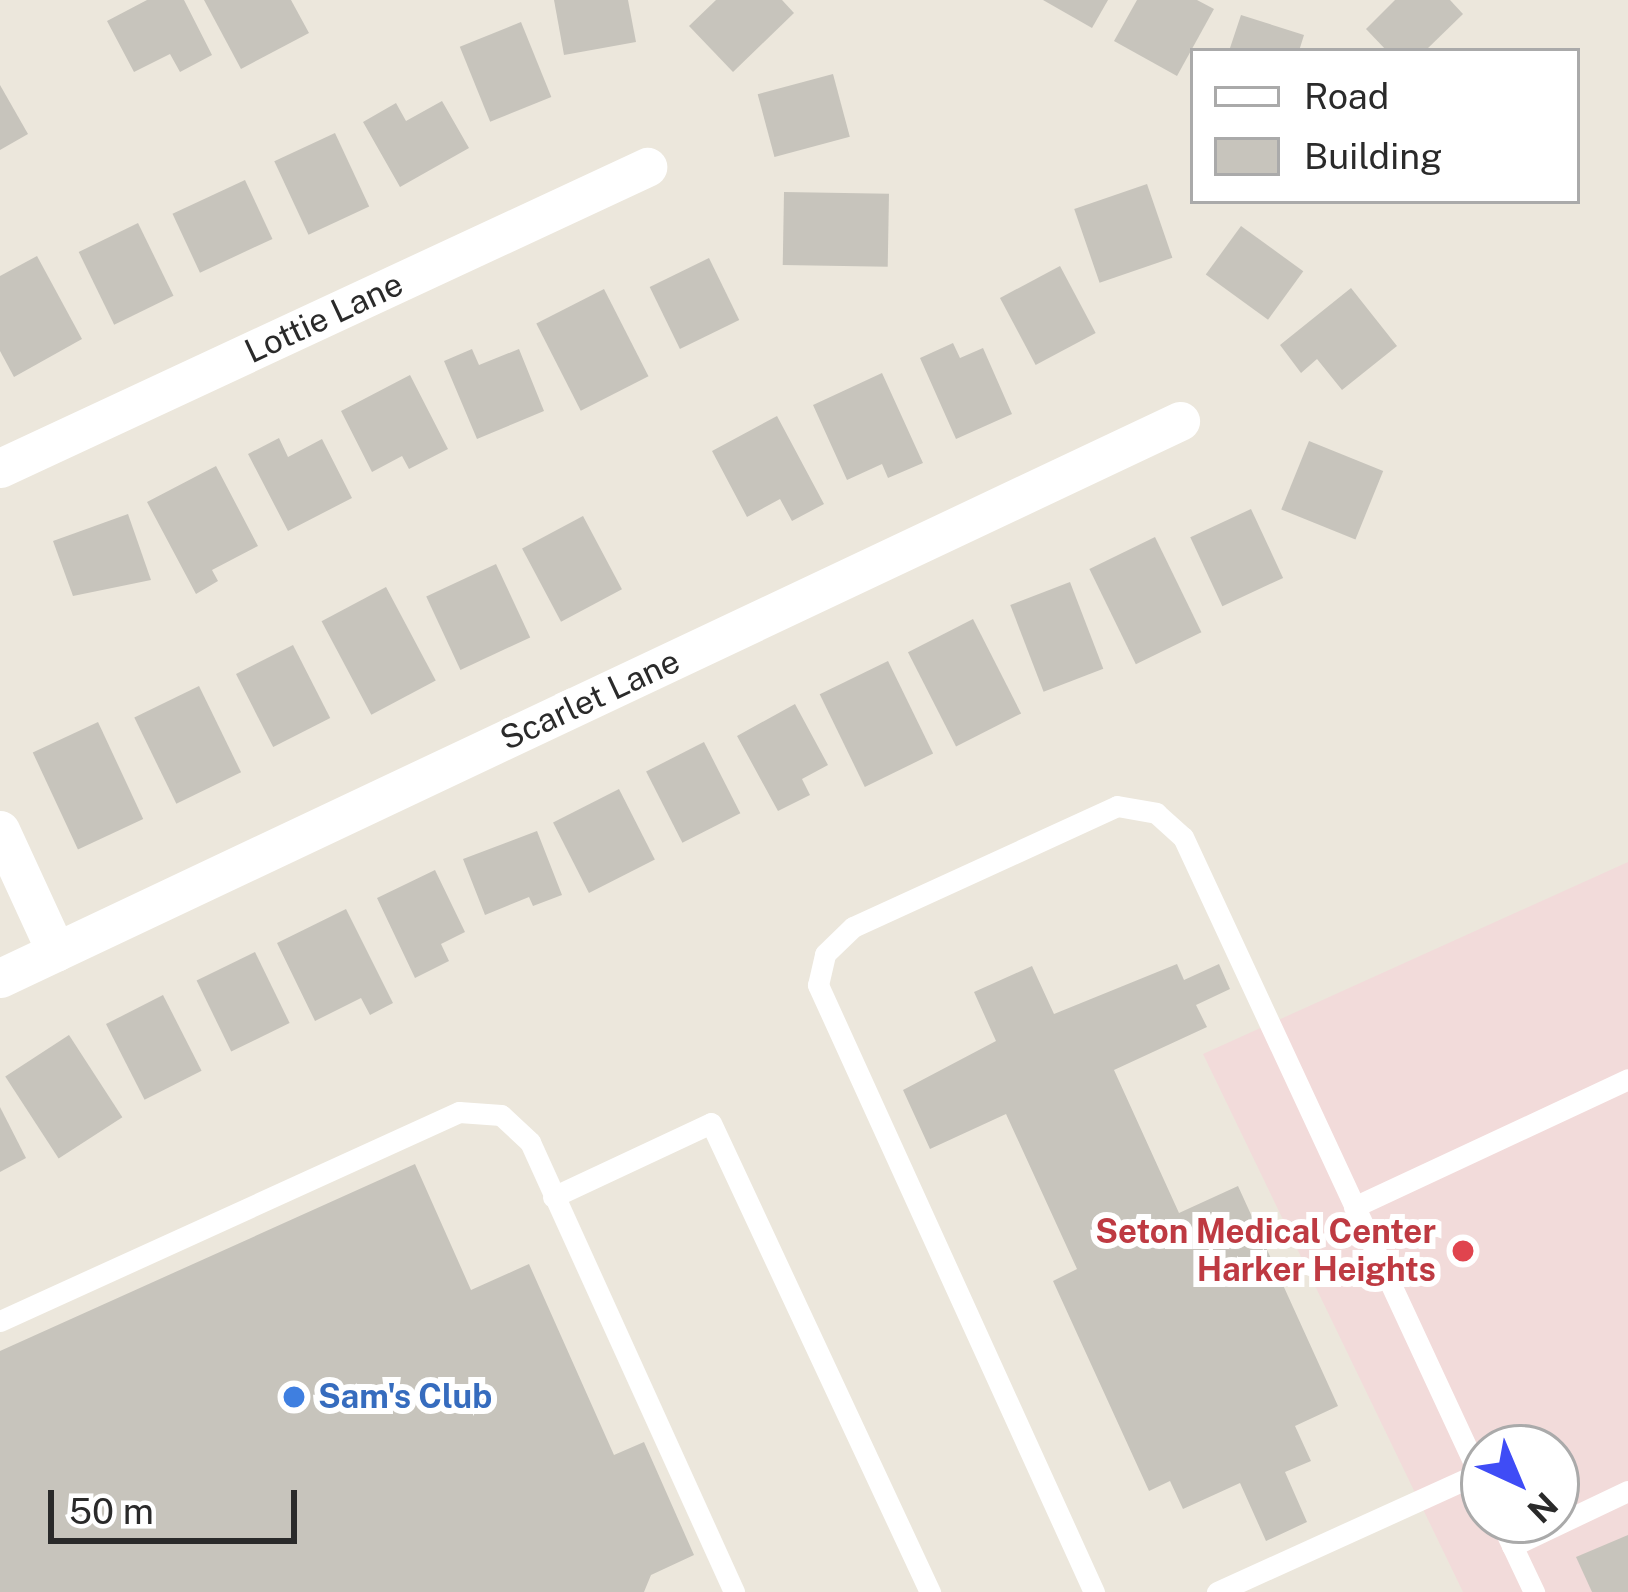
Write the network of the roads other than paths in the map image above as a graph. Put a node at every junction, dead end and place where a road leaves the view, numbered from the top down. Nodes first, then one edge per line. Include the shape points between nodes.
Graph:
1 (647, 167) dead end
2 (1180, 422) dead end
3 (0, 468) edge
4 (0, 830) edge
5 (56, 952) junction
6 (0, 978) edge
7 (1628, 1079) edge
8 (553, 1197) junction
9 (1354, 1207) junction
10 (0, 1321) edge
11 (1460, 1434) edge
12 (1460, 1488) edge
13 (1628, 1492) edge
14 (1512, 1546) joint
15 (734, 1592) edge
16 (930, 1592) edge
17 (1094, 1592) edge
18 (1217, 1592) edge
19 (1534, 1592) edge

1 - 3 street, Lottie Lane
2 - 5 street, Scarlet Lane
4 - 5 street
5 - 6 street, Scarlet Lane
7 - 9 lane
8 - 10 lane via 518,1128 501,1115 458,1112
8 - 15 lane
8 - 16 lane via 711,1123
9 - 11 lane
9 - 17 lane via 1183,837 1156,813 1117,806 853,927 825,954 818,985
12 - 18 lane
13 - 14 lane
14 - 19 lane

